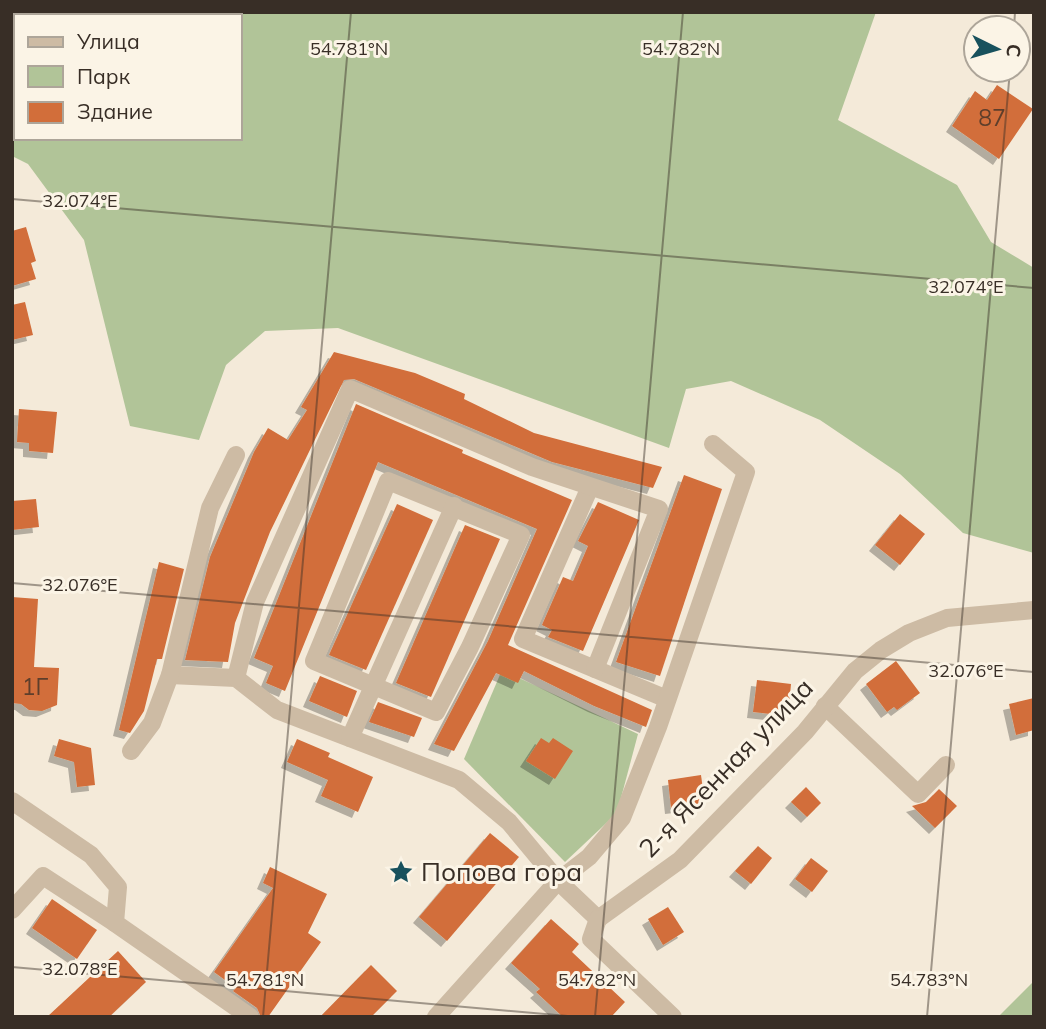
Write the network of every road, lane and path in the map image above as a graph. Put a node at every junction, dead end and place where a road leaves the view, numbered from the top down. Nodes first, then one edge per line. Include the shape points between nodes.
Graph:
1 (713, 443) dead end
2 (236, 455) dead end
3 (590, 487) junction
4 (454, 506) junction
5 (1034, 610) edge
6 (596, 669) junction
7 (170, 675) junction
8 (236, 678) junction
9 (373, 688) junction
10 (667, 699) junction
11 (825, 706) junction
12 (351, 738) junction
13 (131, 751) dead end
14 (946, 765) dead end
15 (12, 801) edge
16 (558, 881) junction
17 (12, 910) edge
18 (598, 919) junction
19 (115, 923) junction
20 (250, 1017) edge
21 (436, 1017) edge
22 (673, 1017) edge

1 - 10 street via 746,472
2 - 7 street via 211,508
3 - 6 street via 659,509
3 - 6 street via 523,639
3 - 8 street via 350,389 255,602
4 - 9 street
4 - 9 street via 388,481 314,662
4 - 9 street via 521,535 436,712
5 - 11 street, 2-я Ясенная улица via 947,618 909,633 855,671
6 - 10 street
7 - 8 street
7 - 13 street via 152,723
8 - 12 street via 276,710
9 - 12 street
10 - 16 street via 622,818 589,857
11 - 14 street via 918,794
11 - 18 street, 2-я Ясенная улица via 680,860
12 - 16 street via 459,780 509,822
15 - 19 street via 91,855 118,887
16 - 18 street
16 - 21 street
17 - 19 street via 43,876
18 - 22 street via 591,939
19 - 20 street

